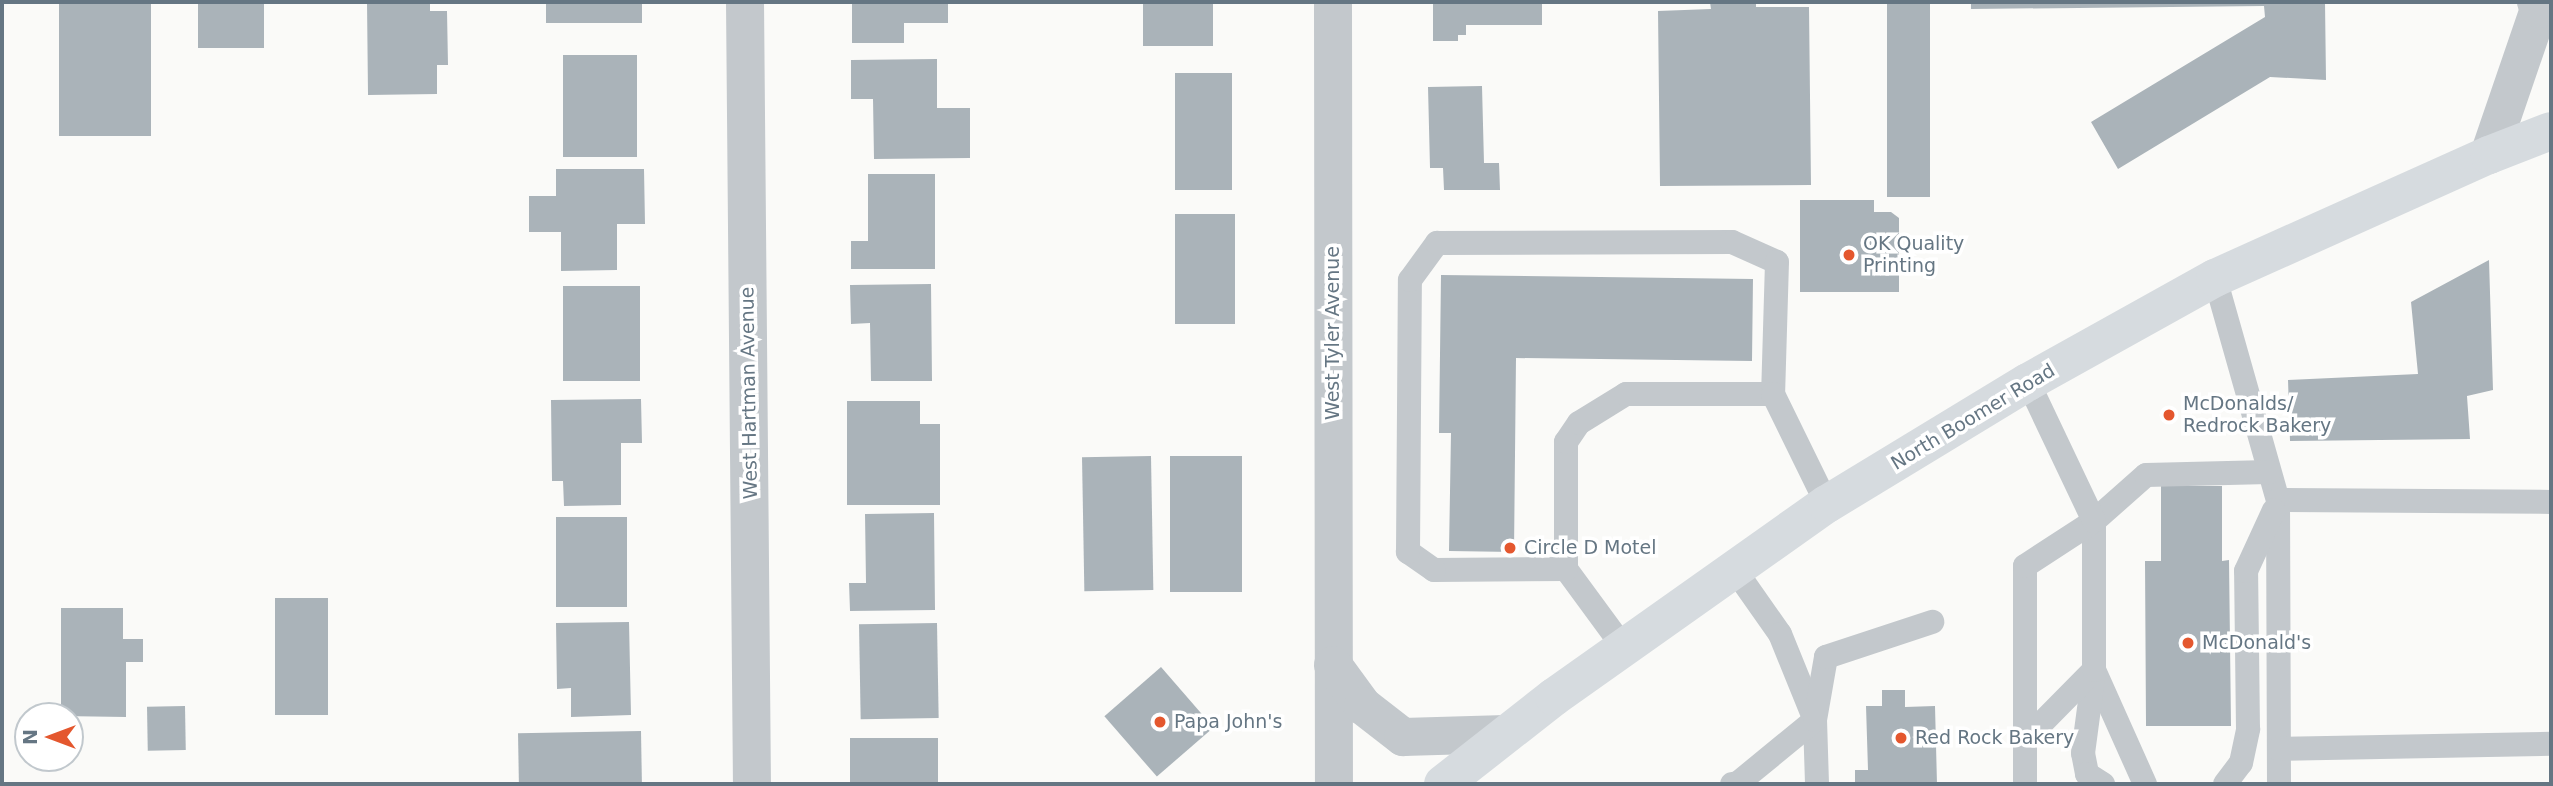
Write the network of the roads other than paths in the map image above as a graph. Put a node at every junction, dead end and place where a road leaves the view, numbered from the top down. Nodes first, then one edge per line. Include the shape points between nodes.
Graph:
1 (745, 2) edge
2 (1333, 2) edge
3 (2536, 2) edge
4 (2551, 131) edge
5 (2489, 155) junction
6 (2215, 278) junction
7 (2028, 382) junction
8 (1773, 394) junction
9 (2269, 472) junction
10 (2278, 499) junction
11 (2551, 502) edge
12 (1828, 504) junction
13 (2094, 521) junction
14 (1566, 569) junction
15 (1735, 570) junction
16 (1932, 622) dead end
17 (1624, 648) junction
18 (1333, 665) junction
19 (2094, 670) junction
20 (1815, 720) junction
21 (1506, 734) junction
22 (2026, 739) junction
23 (2551, 744) edge
24 (2279, 749) junction
25 (752, 784) edge
26 (1334, 784) edge
27 (1443, 784) edge
28 (1732, 784) edge
29 (1817, 784) edge
30 (2025, 784) edge
31 (2103, 784) edge
32 (2145, 784) edge
33 (2225, 784) edge
34 (2279, 784) edge

1 - 25 street, West Hartman Avenue
2 - 18 street, West Tyler Avenue
3 - 5 street via 2539,9
4 - 5 main road, North Boomer Road
5 - 6 main road, North Boomer Road
6 - 7 main road, North Boomer Road
6 - 9 lane
7 - 12 main road, North Boomer Road
7 - 13 lane
8 - 12 lane
8 - 14 lane via 1626,394 1579,423 1566,442
8 - 14 lane via 1777,262 1732,242 1437,243 1410,280 1408,552 1434,570
9 - 10 lane
9 - 13 lane via 2147,475
10 - 11 lane
10 - 24 lane
10 - 33 lane via 2246,571 2248,729 2241,763
12 - 15 main road, North Boomer Road
13 - 19 lane
13 - 22 lane via 2025,566
14 - 17 lane
15 - 17 main road, North Boomer Road
15 - 20 lane via 1780,634
16 - 20 lane via 1826,657
17 - 21 main road, North Boomer Road
18 - 21 street via 1363,706 1403,737
18 - 26 street, West Tyler Avenue
19 - 22 lane
19 - 31 lane via 2083,753 2087,774
19 - 32 lane
20 - 28 lane
20 - 29 lane
21 - 27 main road, North Boomer Road
22 - 30 lane
23 - 24 lane
24 - 34 lane

